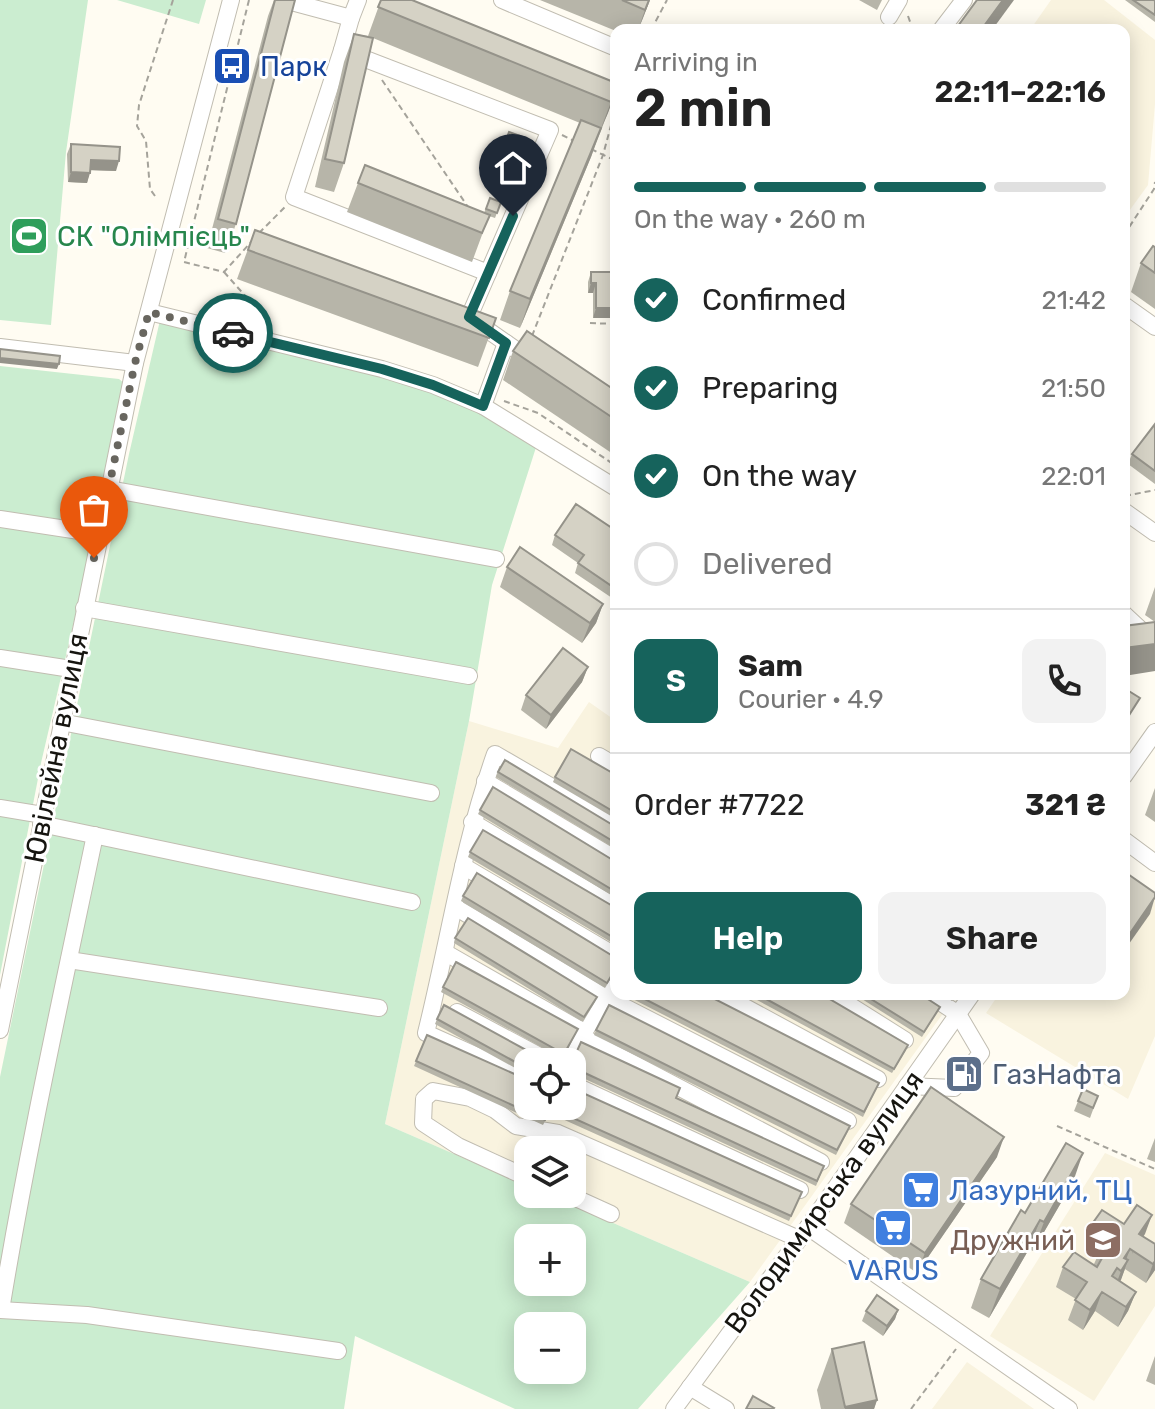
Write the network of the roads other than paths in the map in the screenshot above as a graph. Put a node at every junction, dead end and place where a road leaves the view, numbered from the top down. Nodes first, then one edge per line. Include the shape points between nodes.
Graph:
1 (231, 0) edge
2 (284, 0) edge
3 (358, 0) edge
4 (502, 0) edge
5 (899, 0) edge
6 (964, 0) edge
7 (889, 17) dead end
8 (351, 18) junction
9 (946, 24) edge
10 (610, 45) edge
11 (342, 50) junction
12 (488, 273) junction
13 (149, 312) junction
14 (1130, 316) edge
15 (1155, 327) edge
16 (506, 343) junction
17 (0, 347) edge
18 (135, 363) junction
19 (550, 373) edge
20 (483, 406) junction
21 (610, 484) edge
22 (109, 489) junction
23 (1130, 515) edge
24 (0, 519) edge
25 (1155, 533) edge
26 (99, 534) junction
27 (496, 559) dead end
28 (84, 608) junction
29 (1130, 620) edge
30 (1155, 643) edge
31 (0, 658) edge
32 (71, 669) junction
33 (469, 676) dead end
34 (61, 722) junction
35 (1155, 732) edge
36 (599, 756) dead end
37 (610, 762) edge
38 (1130, 767) edge
39 (485, 781) junction
40 (431, 793) dead end
41 (0, 808) edge
42 (42, 820) junction
43 (610, 821) edge
44 (472, 822) junction
45 (95, 835) junction
46 (1130, 844) edge
47 (610, 855) edge
48 (1155, 863) edge
49 (463, 866) junction
50 (412, 902) dead end
51 (610, 903) edge
52 (455, 907) junction
53 (610, 952) edge
54 (446, 953) junction
55 (69, 960) junction
56 (610, 990) edge
57 (610, 993) edge
58 (434, 1000) junction
59 (627, 1000) edge
60 (732, 1000) edge
61 (842, 1000) edge
62 (937, 1000) edge
63 (968, 1000) edge
64 (379, 1008) dead end
65 (958, 1014) junction
66 (0, 1030) edge
67 (583, 1034) junction
68 (905, 1040) edge
69 (525, 1048) edge
70 (574, 1048) edge
71 (514, 1073) edge
72 (878, 1079) edge
73 (907, 1086) junction
74 (586, 1091) edge
75 (848, 1121) edge
76 (565, 1136) edge
77 (586, 1144) edge
78 (821, 1162) edge
79 (514, 1172) edge
80 (800, 1190) edge
81 (586, 1203) edge
82 (611, 1214) dead end
83 (803, 1233) junction
84 (0, 1310) edge
85 (338, 1351) dead end
86 (690, 1387) junction
87 (674, 1409) edge
88 (726, 1409) edge
89 (1069, 1409) edge

1 - 13 street, Ювілейна вулиця
2 - 8 street
3 - 8 street
4 - 10 street
5 - 7 street
6 - 9 street
8 - 11 street
11 - 12 street via 294,197
11 - 12 street via 550,130
12 - 16 street via 462,315
13 - 18 street, Ювілейна вулиця
13 - 20 street via 382,369
14 - 15 street
16 - 19 street
16 - 20 street
17 - 18 street
18 - 22 street, Ювілейна вулиця
20 - 21 street
22 - 26 street, Ювілейна вулиця
22 - 27 street
23 - 25 street
24 - 26 street
26 - 28 street, Ювілейна вулиця
28 - 32 street, Ювілейна вулиця
28 - 33 street
29 - 30 street
31 - 32 street
32 - 34 street, Ювілейна вулиця
34 - 40 street
34 - 42 street, Ювілейна вулиця
35 - 38 street
36 - 37 street
39 - 43 street via 495,754
39 - 44 street
39 - 47 street
41 - 42 street
42 - 45 street
42 - 66 street, Ювілейна вулиця
44 - 49 street
44 - 51 street
45 - 50 street
45 - 55 street
46 - 48 street
49 - 52 street
49 - 53 street
52 - 54 street
52 - 56 street
54 - 58 street
54 - 67 street
55 - 64 street
55 - 84 street
57 - 67 street
58 - 69 street
58 - 71 street via 426,1033
59 - 75 street
60 - 72 street
61 - 68 street
62 - 65 street
63 - 65 street, Володимирська вулиця
65 - 73 street, Володимирська вулиця
65 - 73 street via 981,1053 954,1088
67 - 70 street
67 - 78 street
73 - 83 street, Володимирська вулиця
74 - 80 street
76 - 79 street via 516,1126 470,1098 433,1091 424,1099 423,1123
77 - 83 street
81 - 82 street
83 - 86 street, Володимирська вулиця
83 - 89 street
84 - 85 street via 87,1315
86 - 87 street, Володимирська вулиця
86 - 88 street

